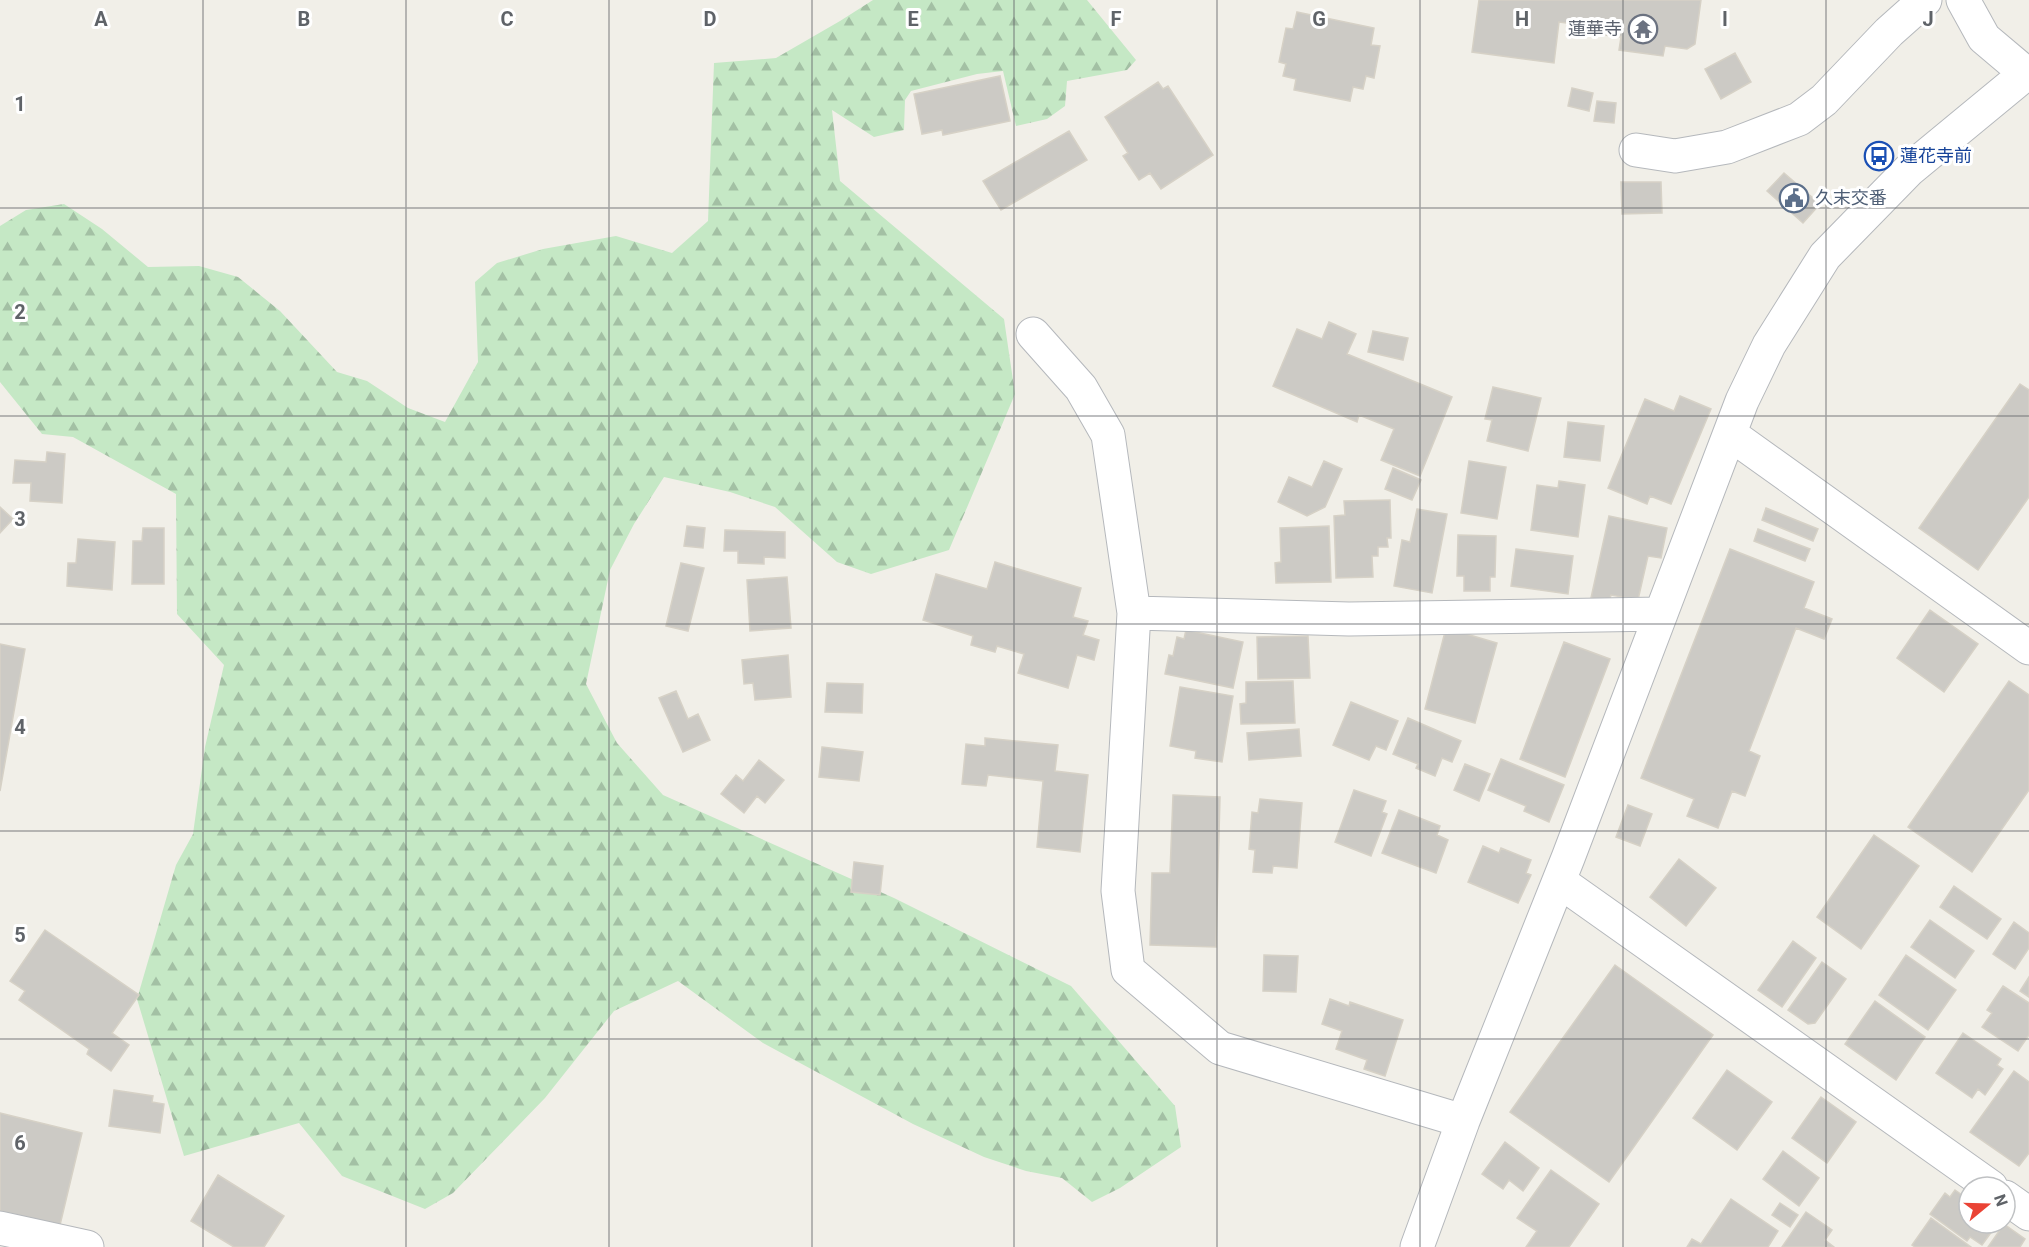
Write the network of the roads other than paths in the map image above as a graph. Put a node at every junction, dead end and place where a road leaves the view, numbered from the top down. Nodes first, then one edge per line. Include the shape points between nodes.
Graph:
1 (1925, 0) edge
2 (1963, 0) edge
3 (2028, 73) edge
4 (1636, 150) dead end
5 (1033, 334) dead end
6 (1730, 434) junction
7 (1134, 613) junction
8 (1661, 614) junction
9 (2029, 648) edge
10 (1559, 881) junction
11 (1463, 1121) junction
12 (1974, 1175) edge
13 (0, 1228) edge
14 (87, 1247) edge
15 (1417, 1247) edge

1 - 4 street via 1824,100 1799,119 1727,147 1675,156
2 - 3 street via 1984,38
3 - 6 street via 1909,170 1825,256 1769,345
5 - 7 street via 1081,388 1108,435
6 - 8 street
6 - 9 street
7 - 8 street via 1349,619
7 - 11 street via 1119,891 1128,970 1220,1048
8 - 10 street
10 - 11 street
10 - 12 street
11 - 15 street
13 - 14 street

